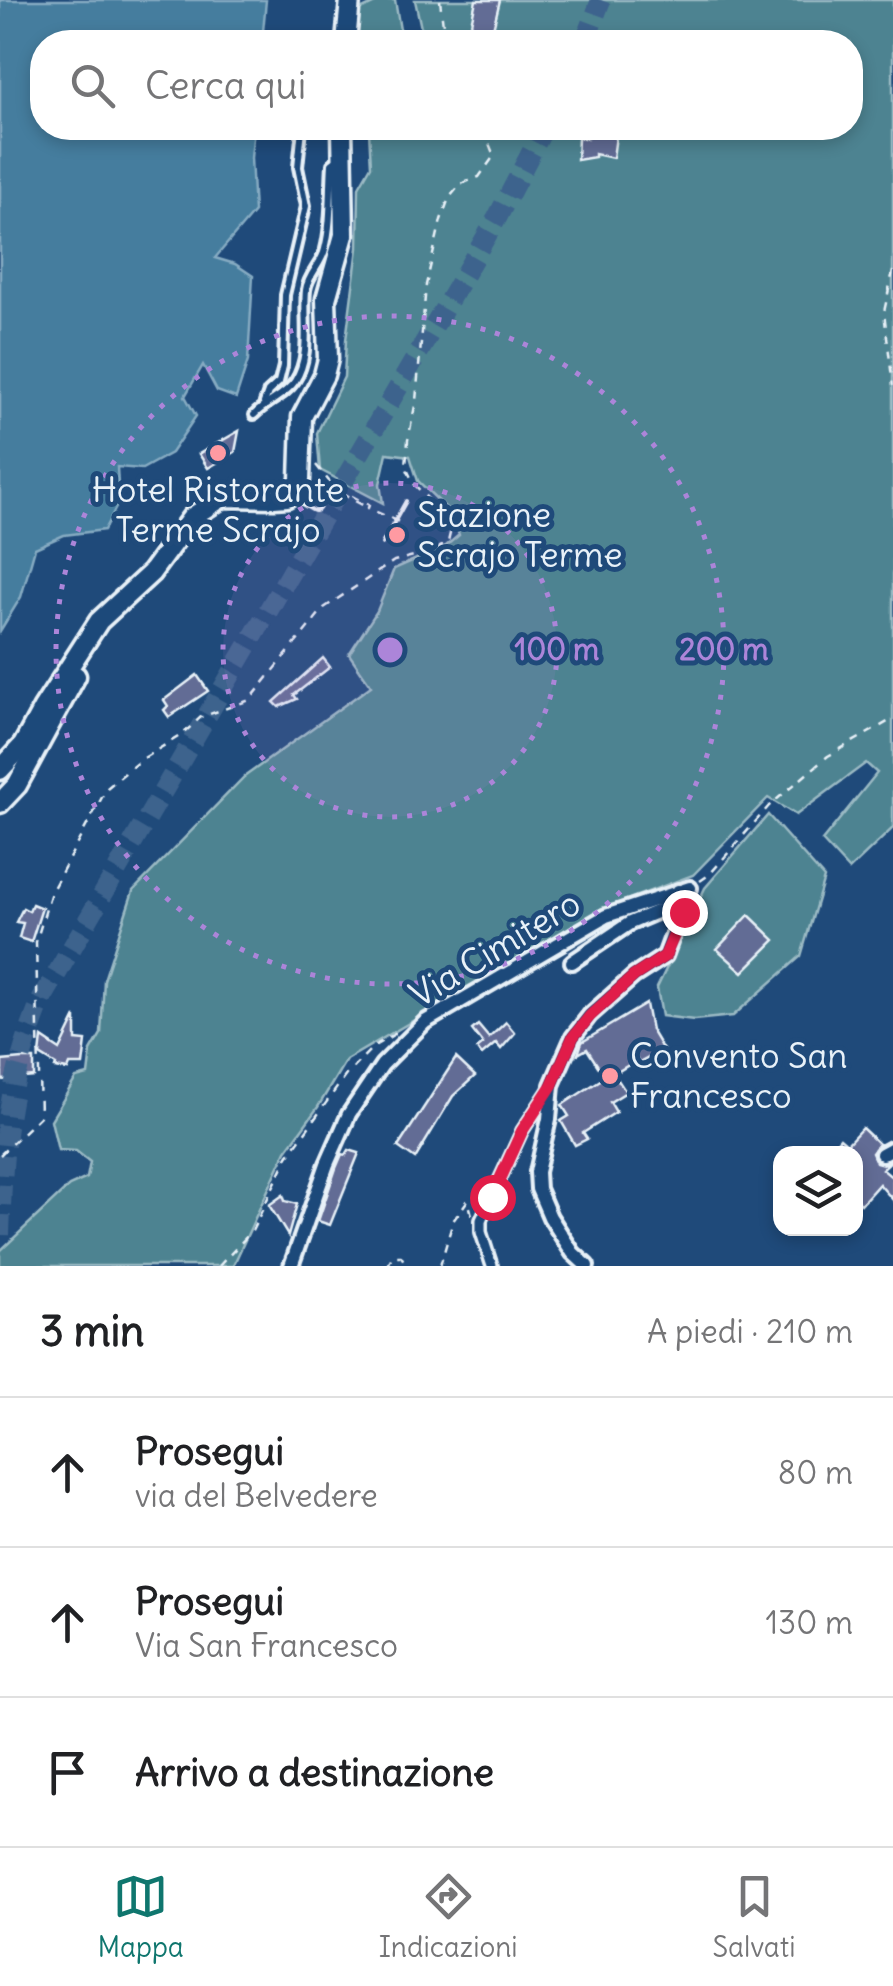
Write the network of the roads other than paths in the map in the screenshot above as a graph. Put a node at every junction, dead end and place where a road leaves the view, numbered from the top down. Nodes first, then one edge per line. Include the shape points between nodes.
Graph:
1 (350, 0) edge
2 (347, 30) edge
3 (301, 140) edge
4 (342, 140) edge
5 (341, 157) junction
6 (264, 404) junction
7 (254, 416) dead end
8 (292, 493) junction
9 (315, 506) dead end
10 (130, 591) junction
11 (23, 746) junction
12 (0, 770) edge
13 (3, 796) edge
14 (684, 889) junction
15 (572, 962) dead end
16 (552, 1085) junction
17 (291, 1266) edge
18 (492, 1266) edge
19 (588, 1266) edge

1 - 2 main road
3 - 6 lane via 306,206 285,295 283,366
4 - 5 main road
5 - 6 lane via 332,164 325,252 306,289 300,371 292,386
5 - 8 main road via 344,234 326,299 328,359 302,418 300,480
6 - 7 lane
8 - 9 lane
8 - 10 main road via 222,497 205,506
10 - 11 main road via 99,621
10 - 13 main road via 17,784
11 - 12 main road
11 - 13 lane
14 - 15 street via 675,904 611,934
14 - 16 street via 665,956 590,1016
14 - 17 street, Via Cimitero via 606,916 426,1022 382,1065 349,1114
16 - 18 street via 522,1131 481,1225
16 - 19 street via 538,1189 573,1253

